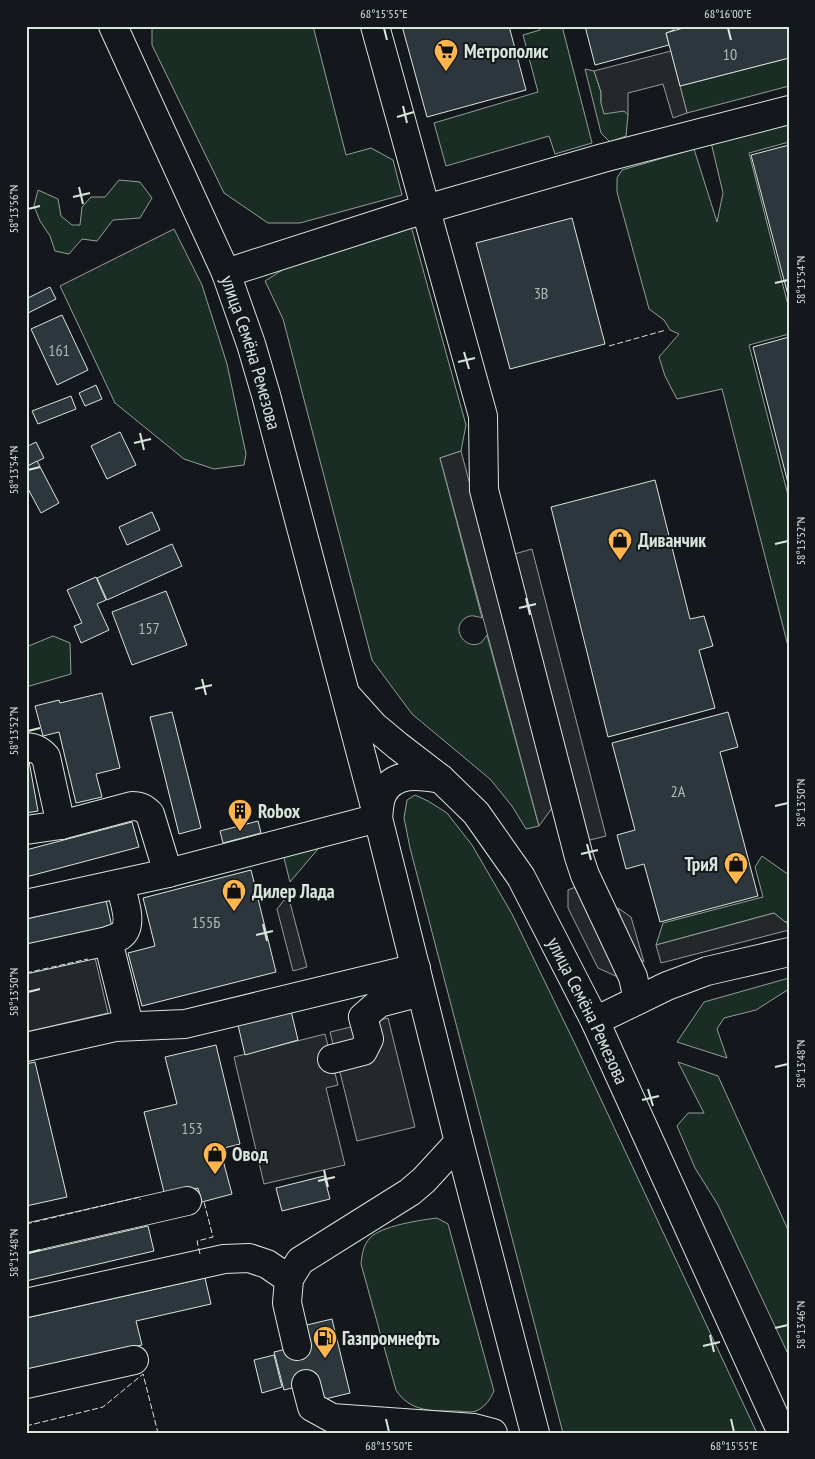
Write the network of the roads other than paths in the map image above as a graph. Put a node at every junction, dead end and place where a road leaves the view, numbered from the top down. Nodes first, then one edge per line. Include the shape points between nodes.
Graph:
1 (114, 26) edge
2 (375, 26) edge
3 (789, 110) edge
4 (426, 210) junction
5 (226, 273) junction
6 (346, 694) junction
7 (26, 747) edge
8 (441, 779) junction
9 (378, 818) junction
10 (60, 825) junction
11 (26, 830) edge
12 (168, 873) junction
13 (120, 884) junction
14 (26, 904) edge
15 (108, 941) junction
16 (789, 952) edge
17 (26, 959) edge
18 (419, 980) junction
19 (638, 1000) junction
20 (595, 1021) junction
21 (129, 1025) junction
22 (26, 1047) edge
23 (332, 1059) dead end
24 (459, 1142) junction
25 (187, 1201) dead end
26 (26, 1238) edge
27 (289, 1279) junction
28 (26, 1303) edge
29 (297, 1346) tunnel mouth
30 (134, 1360) dead end
31 (26, 1384) edge
32 (306, 1384) tunnel mouth
33 (493, 1433) edge
34 (535, 1433) edge
35 (782, 1433) edge

1 - 5 main road, улица Семёна Ремезова
2 - 4 main road
3 - 4 main road via 603,158
4 - 5 main road
4 - 19 main road via 483,416 484,490 577,849 585,875 633,977
5 - 6 main road, улица Семёна Ремезова via 266,395
6 - 8 main road, улица Семёна Ремезова via 374,726
6 - 9 main road, улица Семёна Ремезова
7 - 10 main road via 36,748 46,757
8 - 9 main road via 410,776 396,780 382,795
8 - 20 main road, улица Семёна Ремезова via 476,813 521,877
9 - 12 main road
9 - 18 main road, улица Семёна Ремезова
10 - 11 main road
10 - 12 main road via 139,806 150,814
12 - 13 main road
13 - 14 main road
13 - 15 main road via 128,920 126,930
15 - 17 main road
15 - 21 main road
16 - 19 main road via 707,970
18 - 21 main road via 185,1024
18 - 23 main road via 379,1003 364,1017 369,1039 363,1050
18 - 24 main road, улица Семёна Ремезова
19 - 20 main road
20 - 35 main road, улица Семёна Ремезова
21 - 22 main road
24 - 27 main road via 410,1192 300,1261
24 - 34 main road, улица Семёна Ремезова
25 - 26 main road
27 - 28 main road via 267,1264 250,1258 224,1259
27 - 29 main road via 287,1303
30 - 31 main road
32 - 33 main road via 312,1407 332,1418 474,1428

